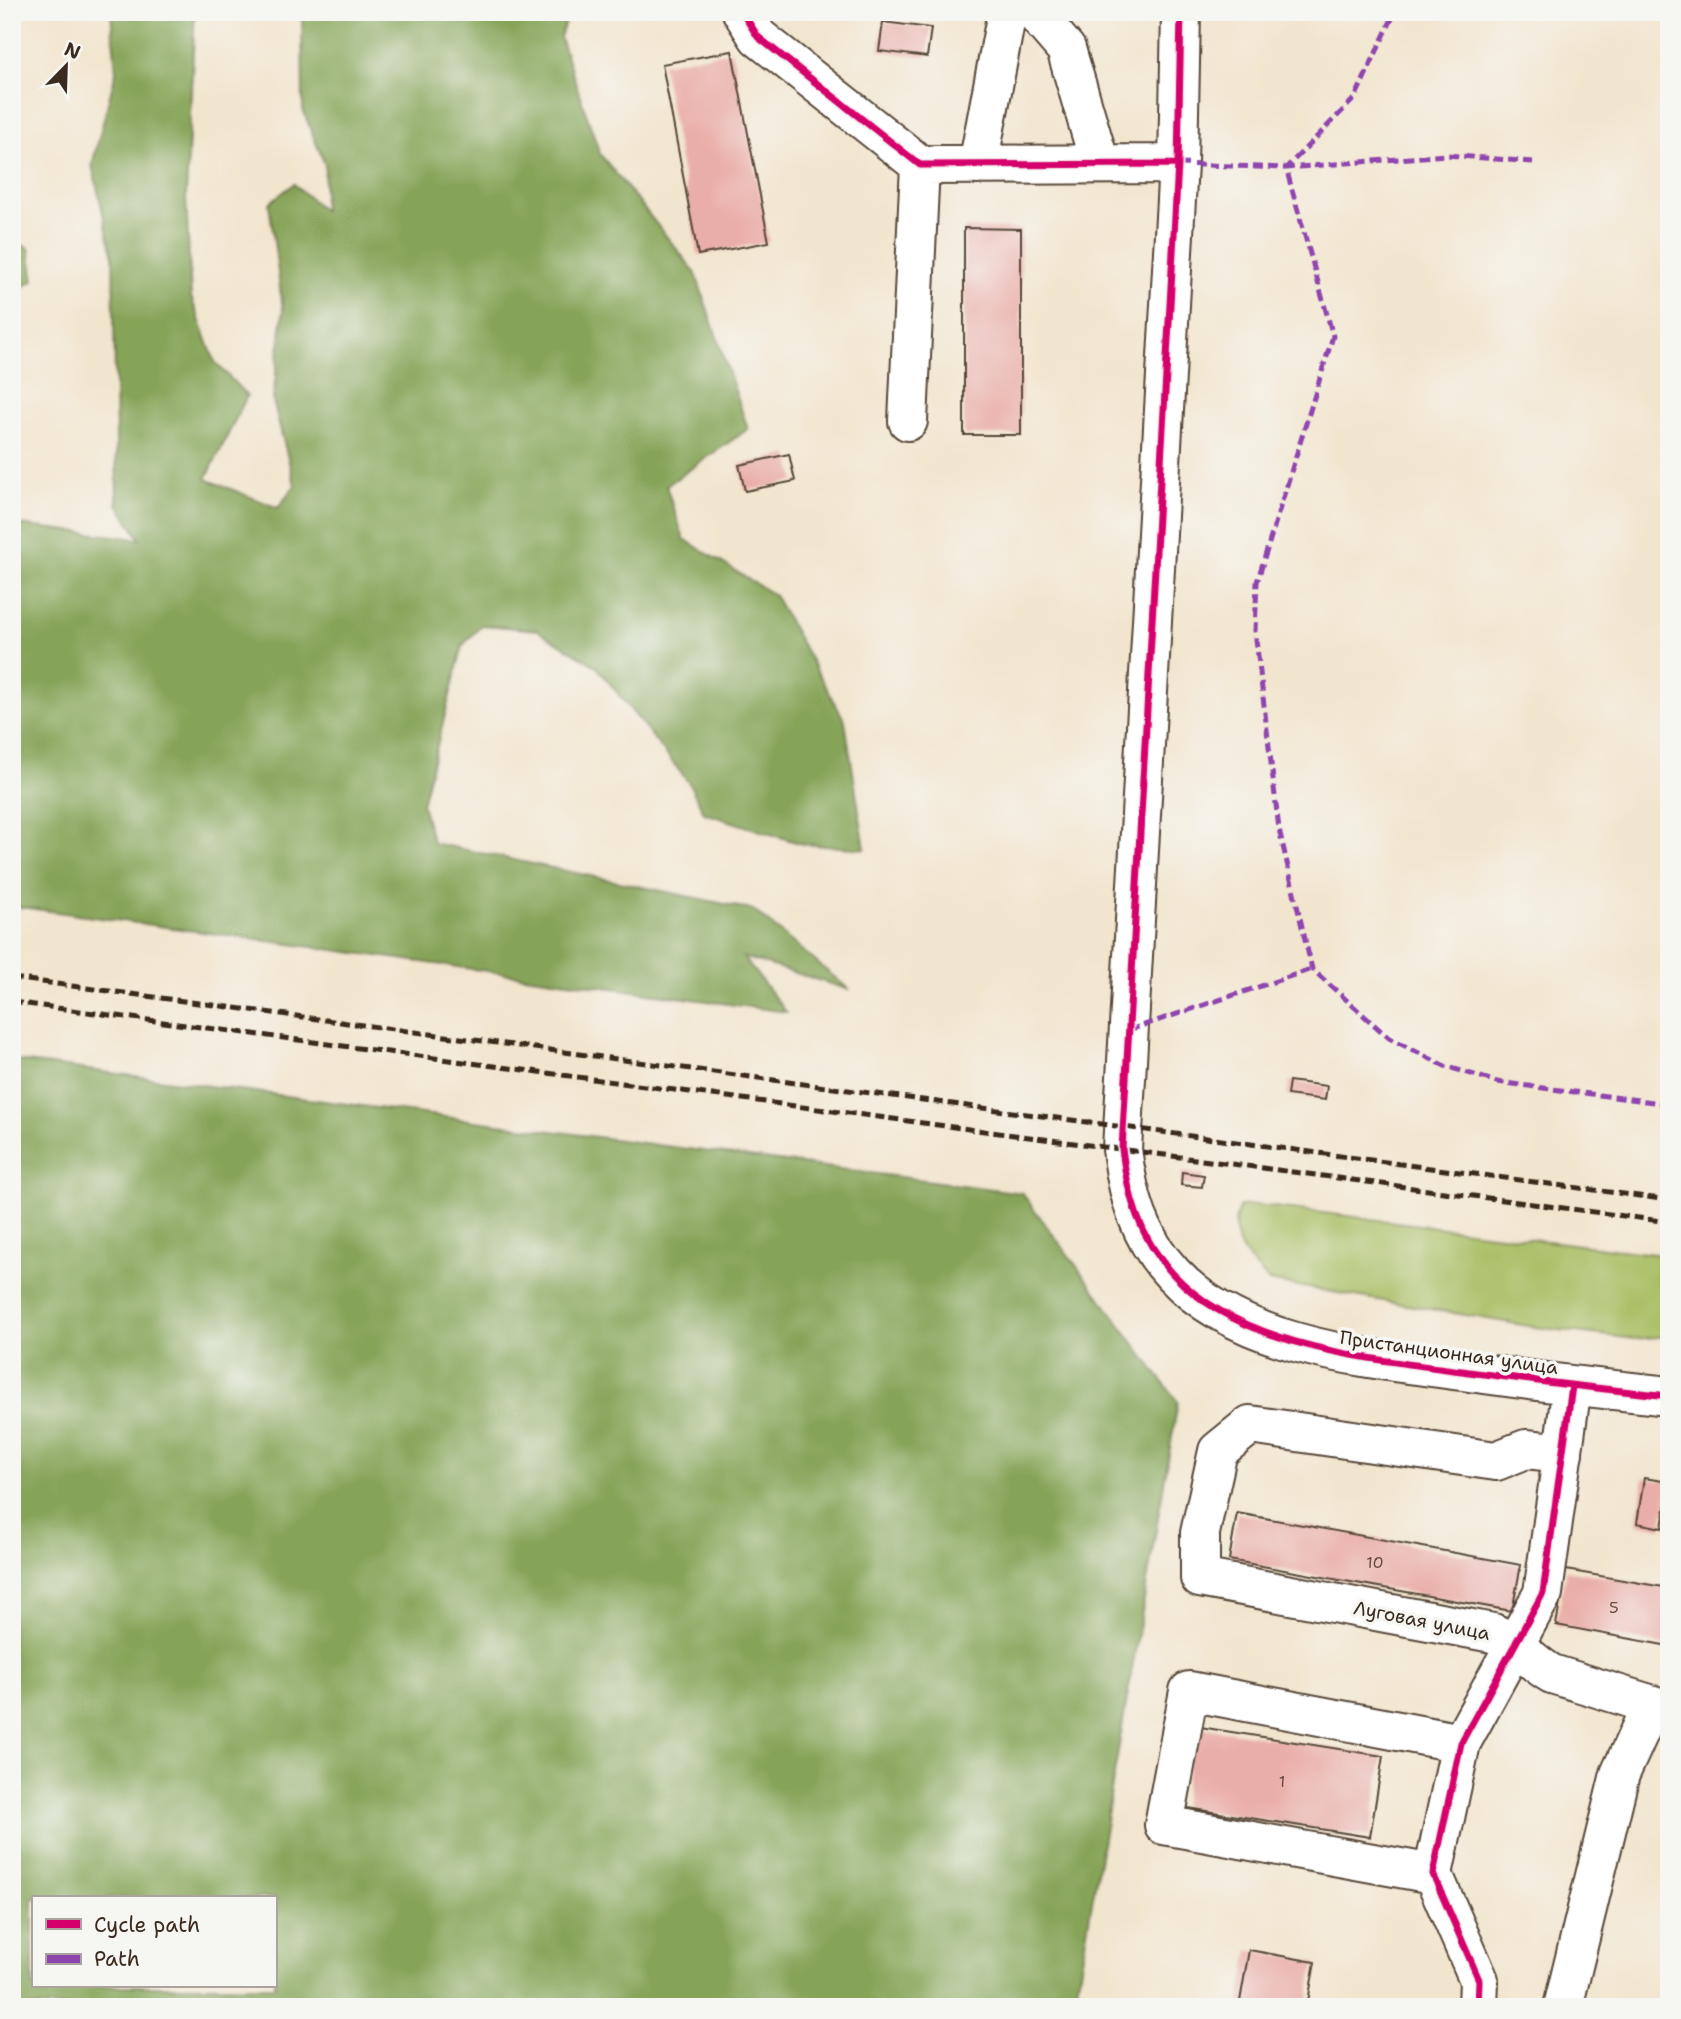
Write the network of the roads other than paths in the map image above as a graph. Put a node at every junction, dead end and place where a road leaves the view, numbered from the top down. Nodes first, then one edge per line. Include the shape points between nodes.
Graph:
1 (742, 12) edge
2 (1007, 12) edge
3 (1034, 12) edge
4 (1181, 12) edge
5 (1100, 164) junction
6 (1178, 164) junction
7 (920, 165) junction
8 (978, 165) junction
9 (908, 421) dead end
10 (1572, 1386) junction
11 (1669, 1396) edge
12 (1563, 1453) junction
13 (1516, 1644) junction
14 (1660, 1708) edge
15 (1461, 1743) junction
16 (1433, 1874) junction
17 (1478, 2007) edge
18 (1563, 2007) edge

1 - 7 street via 758,37
2 - 8 street
3 - 5 street via 1066,49
4 - 6 street, Пристанционная улица
5 - 6 street
5 - 8 street
6 - 10 street, Пристанционная улица via 1122,1149 1136,1218 1173,1274 1195,1293 1272,1334 1363,1358
7 - 8 street
7 - 9 street
10 - 11 street, Пристанционная улица
10 - 12 street
12 - 13 street via 1544,1593
12 - 13 street, Луговая улица via 1527,1449 1496,1461 1250,1424 1218,1451 1200,1533 1200,1577 1493,1633
13 - 14 street, Луговая улица via 1552,1674
13 - 15 street
14 - 18 street via 1620,1774
15 - 16 street
15 - 16 street via 1189,1691 1164,1825
16 - 17 street via 1479,1980

